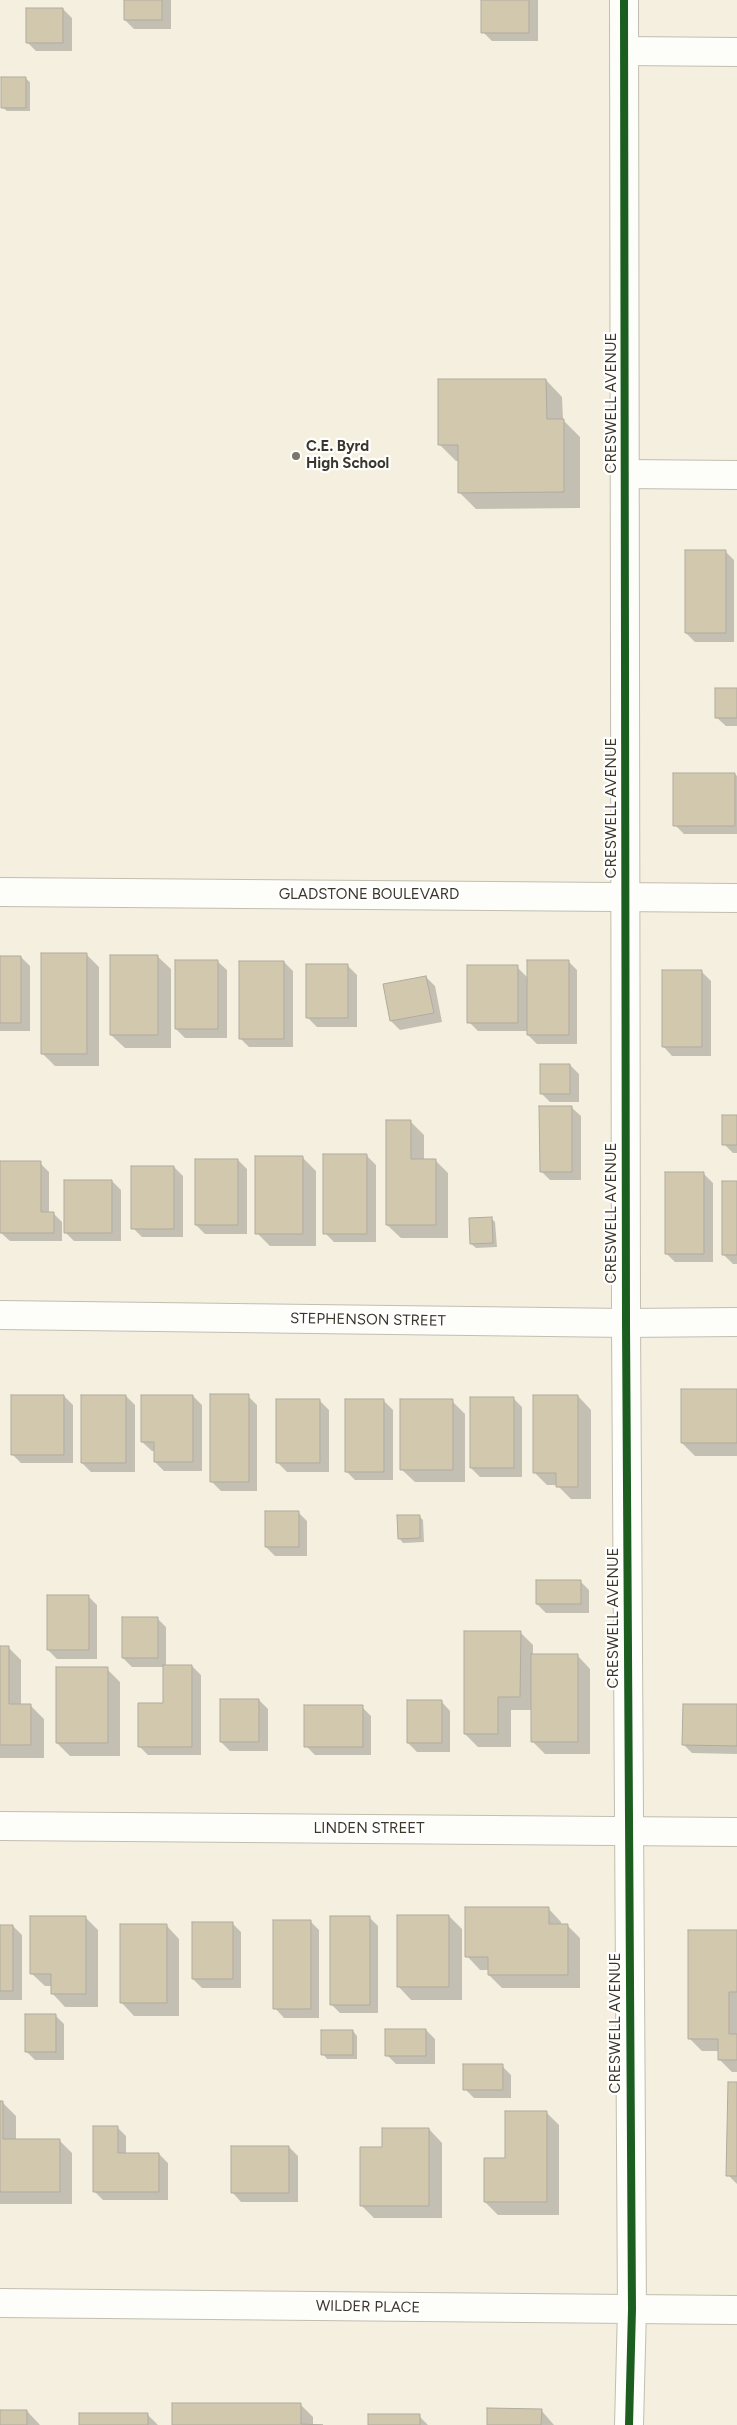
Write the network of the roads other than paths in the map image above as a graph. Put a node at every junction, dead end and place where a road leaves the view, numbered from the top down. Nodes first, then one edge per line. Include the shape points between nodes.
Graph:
1 (624, 0) edge
2 (625, 51) junction
3 (737, 52) edge
4 (626, 474) junction
5 (737, 475) edge
6 (0, 892) edge
7 (626, 897) junction
8 (737, 898) edge
9 (0, 1315) edge
10 (737, 1322) edge
11 (626, 1323) junction
12 (0, 1826) edge
13 (628, 1831) junction
14 (737, 1832) edge
15 (0, 2303) edge
16 (632, 2309) junction
17 (737, 2310) edge
18 (629, 2425) edge

1 - 2 street, CRESWELL AVENUE
2 - 3 street
2 - 4 street, CRESWELL AVENUE
4 - 5 street
4 - 7 street, CRESWELL AVENUE
6 - 7 street, GLADSTONE BOULEVARD
7 - 8 street, GLADSTONE BOULEVARD
7 - 11 street, CRESWELL AVENUE
9 - 11 street, STEPHENSON STREET
10 - 11 street, STEPHENSON STREET
11 - 13 street, CRESWELL AVENUE
12 - 13 street, LINDEN STREET
13 - 14 street, LINDEN STREET
13 - 16 street, CRESWELL AVENUE
15 - 16 street, WILDER PLACE
16 - 17 street, WILDER PLACE
16 - 18 street, CRESWELL AVENUE

